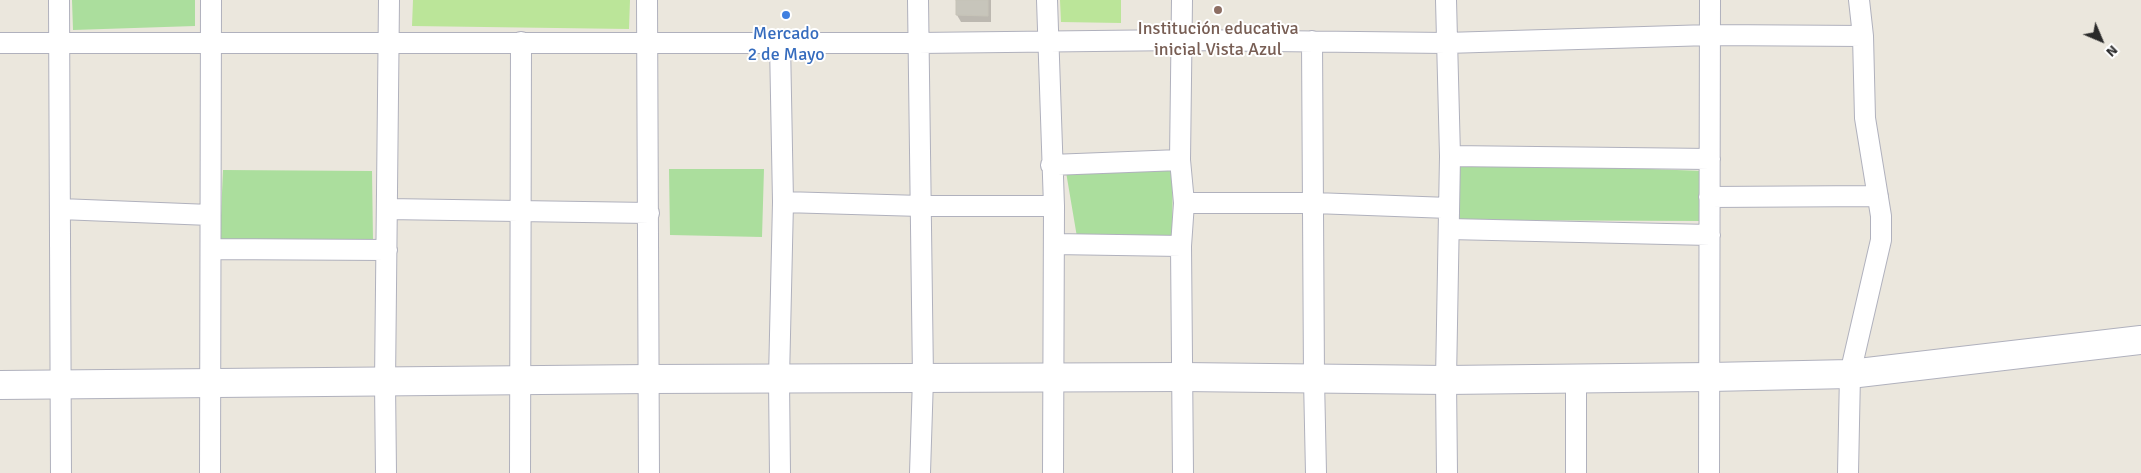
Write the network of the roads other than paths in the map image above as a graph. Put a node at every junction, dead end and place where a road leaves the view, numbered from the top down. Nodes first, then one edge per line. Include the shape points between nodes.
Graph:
1 (58, 0) edge
2 (211, 0) edge
3 (389, 0) edge
4 (647, 0) edge
5 (918, 0) edge
6 (1047, 0) edge
7 (1182, 0) edge
8 (1446, 0) edge
9 (1710, 0) edge
10 (1859, 0) edge
11 (1710, 35) junction
12 (1863, 36) junction
13 (1182, 40) junction
14 (1312, 40) junction
15 (59, 42) junction
16 (210, 42) junction
17 (389, 42) junction
18 (521, 42) junction
19 (1048, 42) junction
20 (0, 43) edge
21 (648, 43) junction
22 (780, 43) junction
23 (918, 43) junction
24 (1446, 43) junction
25 (1450, 156) junction
26 (1710, 159) junction
27 (1180, 160) junction
28 (1051, 165) junction
29 (1878, 196) junction
30 (1709, 197) junction
31 (782, 202) junction
32 (1184, 203) junction
33 (1314, 203) junction
34 (921, 206) junction
35 (1054, 206) junction
36 (1449, 208) junction
37 (60, 209) junction
38 (387, 209) junction
39 (520, 211) junction
40 (649, 213) junction
41 (210, 215) junction
42 (1448, 229) junction
43 (1710, 235) junction
44 (1054, 244) junction
45 (1181, 246) junction
46 (211, 248) junction
47 (386, 250) junction
48 (2141, 340) edge
49 (1850, 374) junction
50 (1182, 377) junction
51 (1710, 377) junction
52 (923, 378) junction
53 (1055, 378) junction
54 (650, 379) junction
55 (779, 379) junction
56 (1314, 379) junction
57 (1576, 379) junction
58 (1446, 380) junction
59 (520, 381) junction
60 (384, 383) junction
61 (61, 384) junction
62 (209, 384) junction
63 (0, 385) edge
64 (61, 473) edge
65 (210, 473) edge
66 (386, 473) edge
67 (520, 473) edge
68 (649, 473) edge
69 (780, 473) edge
70 (920, 473) edge
71 (1053, 473) edge
72 (1183, 473) edge
73 (1316, 473) edge
74 (1447, 473) edge
75 (1576, 473) edge
76 (1710, 473) edge
77 (1848, 473) edge

1 - 15 street
2 - 16 street
3 - 17 street
4 - 21 street
5 - 23 street
6 - 19 street
7 - 13 street
8 - 24 street
9 - 11 street
10 - 12 street
11 - 12 street
11 - 24 street
11 - 26 street
12 - 29 street via 1865,118
13 - 14 street
13 - 19 street
13 - 27 street
14 - 24 street
14 - 33 street
15 - 16 street
15 - 20 street
15 - 37 street
16 - 17 street
16 - 41 street
17 - 18 street
17 - 38 street
18 - 21 street
18 - 39 street
19 - 23 street
19 - 28 street
21 - 22 street
21 - 40 street
22 - 23 street
22 - 31 street
23 - 34 street
24 - 25 street
25 - 26 street
25 - 36 street
26 - 30 street
27 - 28 street
27 - 32 street
28 - 35 street
29 - 30 street
29 - 49 street via 1881,240
30 - 43 street
31 - 34 street
31 - 55 street
32 - 33 street
32 - 45 street
33 - 36 street
33 - 56 street
34 - 35 street
34 - 52 street
35 - 44 street
36 - 42 street
37 - 41 street
37 - 61 street
38 - 39 street
38 - 47 street
39 - 40 street
39 - 59 street
40 - 54 street
41 - 46 street
42 - 43 street
42 - 58 street
43 - 51 street
44 - 45 street
44 - 53 street
45 - 50 street
46 - 47 street
46 - 62 street
47 - 60 street
48 - 49 main road
49 - 51 main road
49 - 77 street
50 - 53 main road
50 - 56 main road
50 - 72 street
51 - 57 main road
51 - 76 street
52 - 53 main road
52 - 55 main road
52 - 70 street
53 - 71 street
54 - 55 main road
54 - 59 main road
54 - 68 street
55 - 69 street
56 - 58 main road
56 - 73 street
57 - 58 main road
57 - 75 street
58 - 74 street
59 - 60 main road
59 - 67 street
60 - 62 main road
60 - 66 street
61 - 62 main road
61 - 63 main road
61 - 64 street
62 - 65 street

